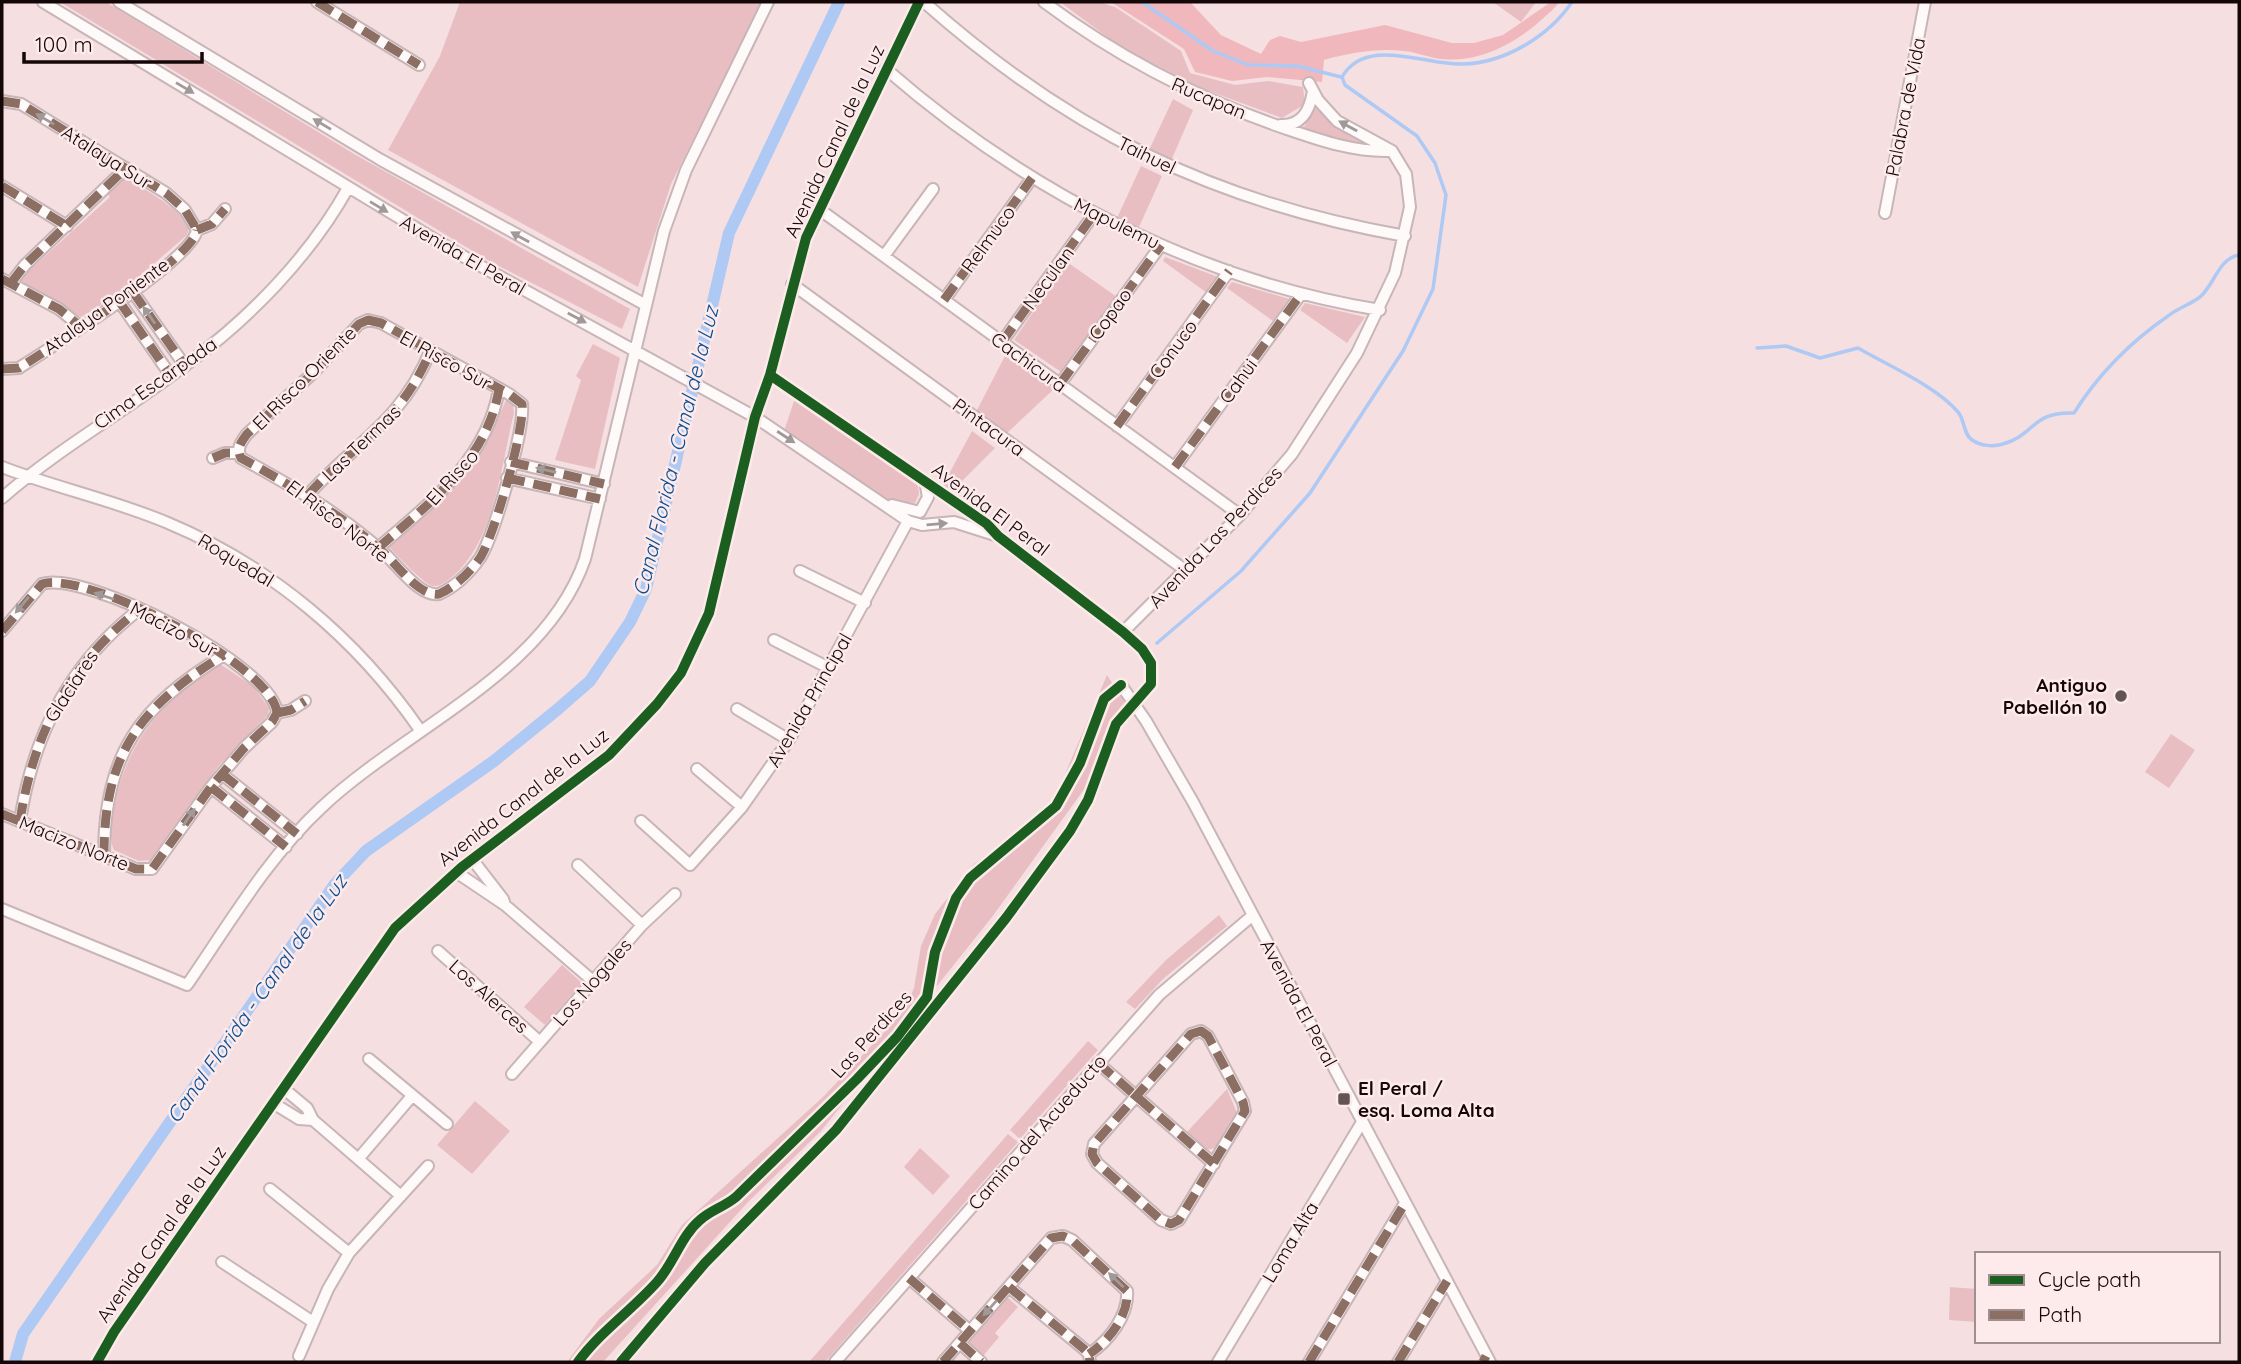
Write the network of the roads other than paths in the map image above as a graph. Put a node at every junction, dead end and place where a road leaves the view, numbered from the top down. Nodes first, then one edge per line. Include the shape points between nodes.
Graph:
1 (43, 2) edge
2 (119, 2) edge
3 (317, 2) edge
4 (768, 2) edge
5 (921, 2) edge
6 (1044, 2) edge
7 (1925, 2) edge
8 (419, 65) dead end
9 (886, 69) junction
10 (3, 97) edge
11 (1270, 124) junction
12 (1392, 151) junction
13 (126, 168) junction
14 (1032, 178) junction
15 (2, 186) edge
16 (348, 188) junction
17 (933, 189) dead end
18 (226, 209) dead end
19 (819, 209) junction
20 (1885, 213) dead end
21 (1094, 214) junction
22 (67, 226) junction
23 (197, 230) junction
24 (1405, 236) junction
25 (1161, 245) junction
26 (884, 256) junction
27 (1229, 271) junction
28 (6, 281) edge
29 (792, 284) junction
30 (133, 292) junction
31 (1301, 294) junction
32 (944, 300) junction
33 (119, 302) junction
34 (644, 304) junction
35 (1380, 310) junction
36 (368, 320) joint
37 (81, 327) junction
38 (1002, 342) junction
39 (636, 350) junction
40 (430, 352) junction
41 (185, 366) junction
42 (7, 370) edge
43 (770, 375) junction
44 (171, 376) junction
45 (1060, 384) junction
46 (499, 389) junction
47 (755, 417) junction
48 (1117, 426) junction
49 (239, 453) junction
50 (213, 458) dead end
51 (511, 462) junction
52 (2, 467) edge
53 (1175, 467) junction
54 (27, 477) junction
55 (507, 478) junction
56 (925, 481) junction
57 (604, 484) junction
58 (308, 495) junction
59 (2, 498) edge
60 (600, 499) junction
61 (885, 505) junction
62 (1240, 515) junction
63 (908, 521) junction
64 (998, 536) junction
65 (378, 548) junction
66 (1185, 570) junction
67 (800, 571) dead end
68 (865, 603) junction
69 (140, 609) junction
70 (2, 631) edge
71 (1124, 632) junction
72 (774, 640) dead end
73 (224, 655) junction
74 (829, 668) junction
75 (1121, 685) dead end
76 (1139, 699) junction
77 (305, 701) dead end
78 (737, 709) dead end
79 (277, 713) junction
80 (420, 730) junction
81 (789, 740) junction
82 (697, 769) dead end
83 (222, 774) junction
84 (211, 787) junction
85 (742, 807) junction
86 (2, 814) edge
87 (20, 821) junction
88 (641, 821) dead end
89 (296, 834) junction
90 (286, 848) junction
91 (104, 855) junction
92 (472, 859) junction
93 (578, 865) dead end
94 (456, 872) junction
95 (675, 894) dead end
96 (505, 905) junction
97 (2, 909) edge
98 (1253, 915) junction
99 (642, 925) junction
100 (438, 951) dead end
101 (593, 981) junction
102 (540, 1042) junction
103 (369, 1059) dead end
104 (1098, 1063) junction
105 (512, 1074) dead end
106 (283, 1087) junction
107 (412, 1096) junction
108 (1137, 1097) junction
109 (272, 1103) junction
110 (313, 1120) junction
111 (1362, 1122) junction
112 (447, 1125) dead end
113 (359, 1158) junction
114 (1214, 1164) junction
115 (428, 1166) dead end
116 (270, 1189) dead end
117 (401, 1196) junction
118 (1405, 1203) junction
119 (349, 1253) junction
120 (222, 1262) dead end
121 (909, 1278) junction
122 (1447, 1281) junction
123 (1009, 1287) junction
124 (313, 1322) junction
125 (970, 1331) junction
126 (960, 1343) junction
127 (299, 1356) dead end
128 (1090, 1358) edge
129 (1486, 1360) edge
130 (97, 1362) edge
131 (621, 1362) edge
132 (835, 1362) edge
133 (943, 1362) edge
134 (981, 1362) edge
135 (1217, 1362) edge
136 (1309, 1362) edge
137 (1398, 1362) edge

1 -> 16 street, Avenida El Peral
34 -> 2 street via 380,160
3 - 8 street
4 - 34 street via 686,170
5 - 9 street, Avenida Canal de la Luz
5 - 24 street, Taihuel via 1027,86 1148,157 1269,205
6 - 11 street, Rucapan via 1096,40 1163,79
7 - 20 street, Palabra de Vida
9 - 14 street, Mapulemu via 950,122
9 - 19 street, Avenida Canal de la Luz
13 -> 10 street, Atalaya Sur
11 - 12 street, Rucapan via 1363,150
12 -> 11 street via 1337,121 1311,87 1310,105 1303,117 1290,125
12 - 24 street, Avenida Las Perdices via 1409,183
13 - 22 street
13 - 23 street, Atalaya Sur via 173,198
14 - 21 street, Mapulemu
14 - 32 street, Relmuco
15 - 22 street
16 -> 39 street, Avenida El Peral
16 - 41 street, Cima Escarpada via 313,241 281,277 228,331
17 - 26 street
18 - 23 street, Atalaya Poniente via 208,227
19 - 26 street, Cachicura
19 - 29 street, Avenida Canal de la Luz
21 - 25 street, Mapulemu
21 - 38 street, Neculan
22 - 28 street
23 - 30 street, Atalaya Poniente via 194,239
24 - 35 street, Avenida Las Perdices
25 - 27 street, Mapulemu
25 - 45 street, Copao
26 - 32 street, Cachicura
27 - 31 street, Mapulemu
27 - 48 street, Conuco
28 - 37 street via 59,309
29 - 43 street, Avenida Canal de la Luz
29 - 66 street, Pintacura
30 - 33 street, Atalaya Poniente
41 -> 30 street
31 - 35 street, Mapulemu
31 - 53 street, Cahui
32 - 38 street, Cachicura
33 - 37 street, Atalaya Poniente
33 - 44 street
34 - 39 street
35 - 62 street, Avenida Las Perdices via 1310,427
36 - 40 street, El Risco Sur
36 - 49 street, El Risco Oriente via 247,434
37 - 42 street, Atalaya Poniente
38 - 45 street, Cachicura
39 - 47 street, Avenida El Peral
39 - 57 street
40 - 46 street, El Risco Sur
40 - 58 street, Las Termas via 400,407
41 - 44 street, Cima Escarpada
43 - 47 street, Avenida Canal de la Luz
43 - 56 street, Avenida El Peral
44 - 54 street, Cima Escarpada
45 - 48 street, Cachicura
46 - 51 street, El Risco Sur via 522,404
46 - 65 street, El Risco via 488,431 470,460
47 -> 61 street, Avenida El Peral
47 - 92 street, Avenida Canal de la Luz via 709,613 681,673 609,755
48 - 53 street, Cachicura
49 - 50 street
49 - 58 street, El Risco Norte
51 - 55 street
57 -> 51 street
52 - 54 street, Roquedal
53 - 62 street, Cachicura
54 - 59 street, Cima Escarpada
54 - 80 street, Roquedal via 166,522 216,545 266,576 345,640
55 - 60 street
55 - 65 street, El Risco Norte via 480,558 449,589 432,595
56 - 61 street, Avenida El Peral via 928,498 920,512
56 - 64 street, Avenida El Peral
57 - 60 street
58 - 65 street, El Risco Norte
60 - 80 street via 577,580 552,623 524,652
61 - 63 street, Avenida El Peral
62 - 66 street, Avenida Las Perdices
63 -> 64 street, Avenida El Peral via 922,525 954,522
63 - 68 street, Avenida Principal
64 - 71 street, Avenida El Peral
66 - 71 street, Avenida Las Perdices
67 - 68 street
68 - 74 street, Avenida Principal
69 -> 70 street, Macizo Sur via 79,588 46,583
69 - 73 street, Macizo Sur
69 - 87 street, Glaciares via 96,648 55,705 34,757
71 - 76 street, Avenida El Peral via 1151,663 1151,684
72 - 74 street
73 - 79 street, Macizo Sur via 268,693
73 - 91 street via 172,690 134,732 112,787
74 - 81 street, Avenida Principal
75 - 76 street, Avenida El Peral
76 - 98 street, Avenida El Peral
76 - 131 street via 1116,724 1082,810 1006,918 836,1130 705,1264
77 - 79 street
78 - 81 street
79 - 83 street
80 - 89 street via 335,795
81 - 85 street, Avenida Principal
82 - 85 street
83 - 84 street
83 - 89 street
84 - 90 street
91 -> 84 street, Macizo Norte via 148,870 158,864
85 - 88 street, Avenida Principal via 690,865
86 - 87 street, Macizo Norte
87 - 91 street, Macizo Norte
89 - 90 street
90 - 97 street via 187,985
92 - 94 street, Avenida Canal de la Luz
92 - 96 street
93 - 99 street
94 - 96 street
94 - 106 street, Avenida Canal de la Luz via 395,928
95 - 99 street, Los Nogales
96 - 101 street
98 - 104 street, Camino del Acueducto via 1158,995
98 - 111 street, Avenida El Peral
99 - 101 street, Los Nogales
100 - 102 street, Los Alerces
101 - 102 street, Los Nogales
102 - 105 street, Los Nogales
103 - 107 street
104 - 108 street
104 - 121 street, Camino del Acueducto
106 - 109 street, Avenida Canal de la Luz
106 - 110 street via 307,1108
107 - 112 street
107 - 113 street
108 - 114 street
108 - 114 street via 1192,1034 1201,1031 1208,1036 1245,1111
108 - 114 street via 1094,1144 1092,1154 1161,1220 1171,1224 1179,1220
109 - 110 street via 299,1119
109 - 130 street, Avenida Canal de la Luz
110 - 113 street
111 - 118 street, Avenida El Peral
111 - 135 street, Loma Alta
113 - 117 street
115 - 117 street
116 - 119 street
117 - 119 street
118 - 122 street, Avenida El Peral
118 - 136 street
119 - 124 street
120 - 124 street
121 - 125 street
121 - 132 street, Camino del Acueducto
122 - 129 street, Avenida El Peral
122 - 137 street
123 -> 125 street
123 - 128 street
128 -> 123 street via 1115,1329 1128,1300 1127,1291 1077,1244 1063,1236 1051,1238
124 - 127 street
125 - 126 street
126 - 133 street
126 - 134 street

